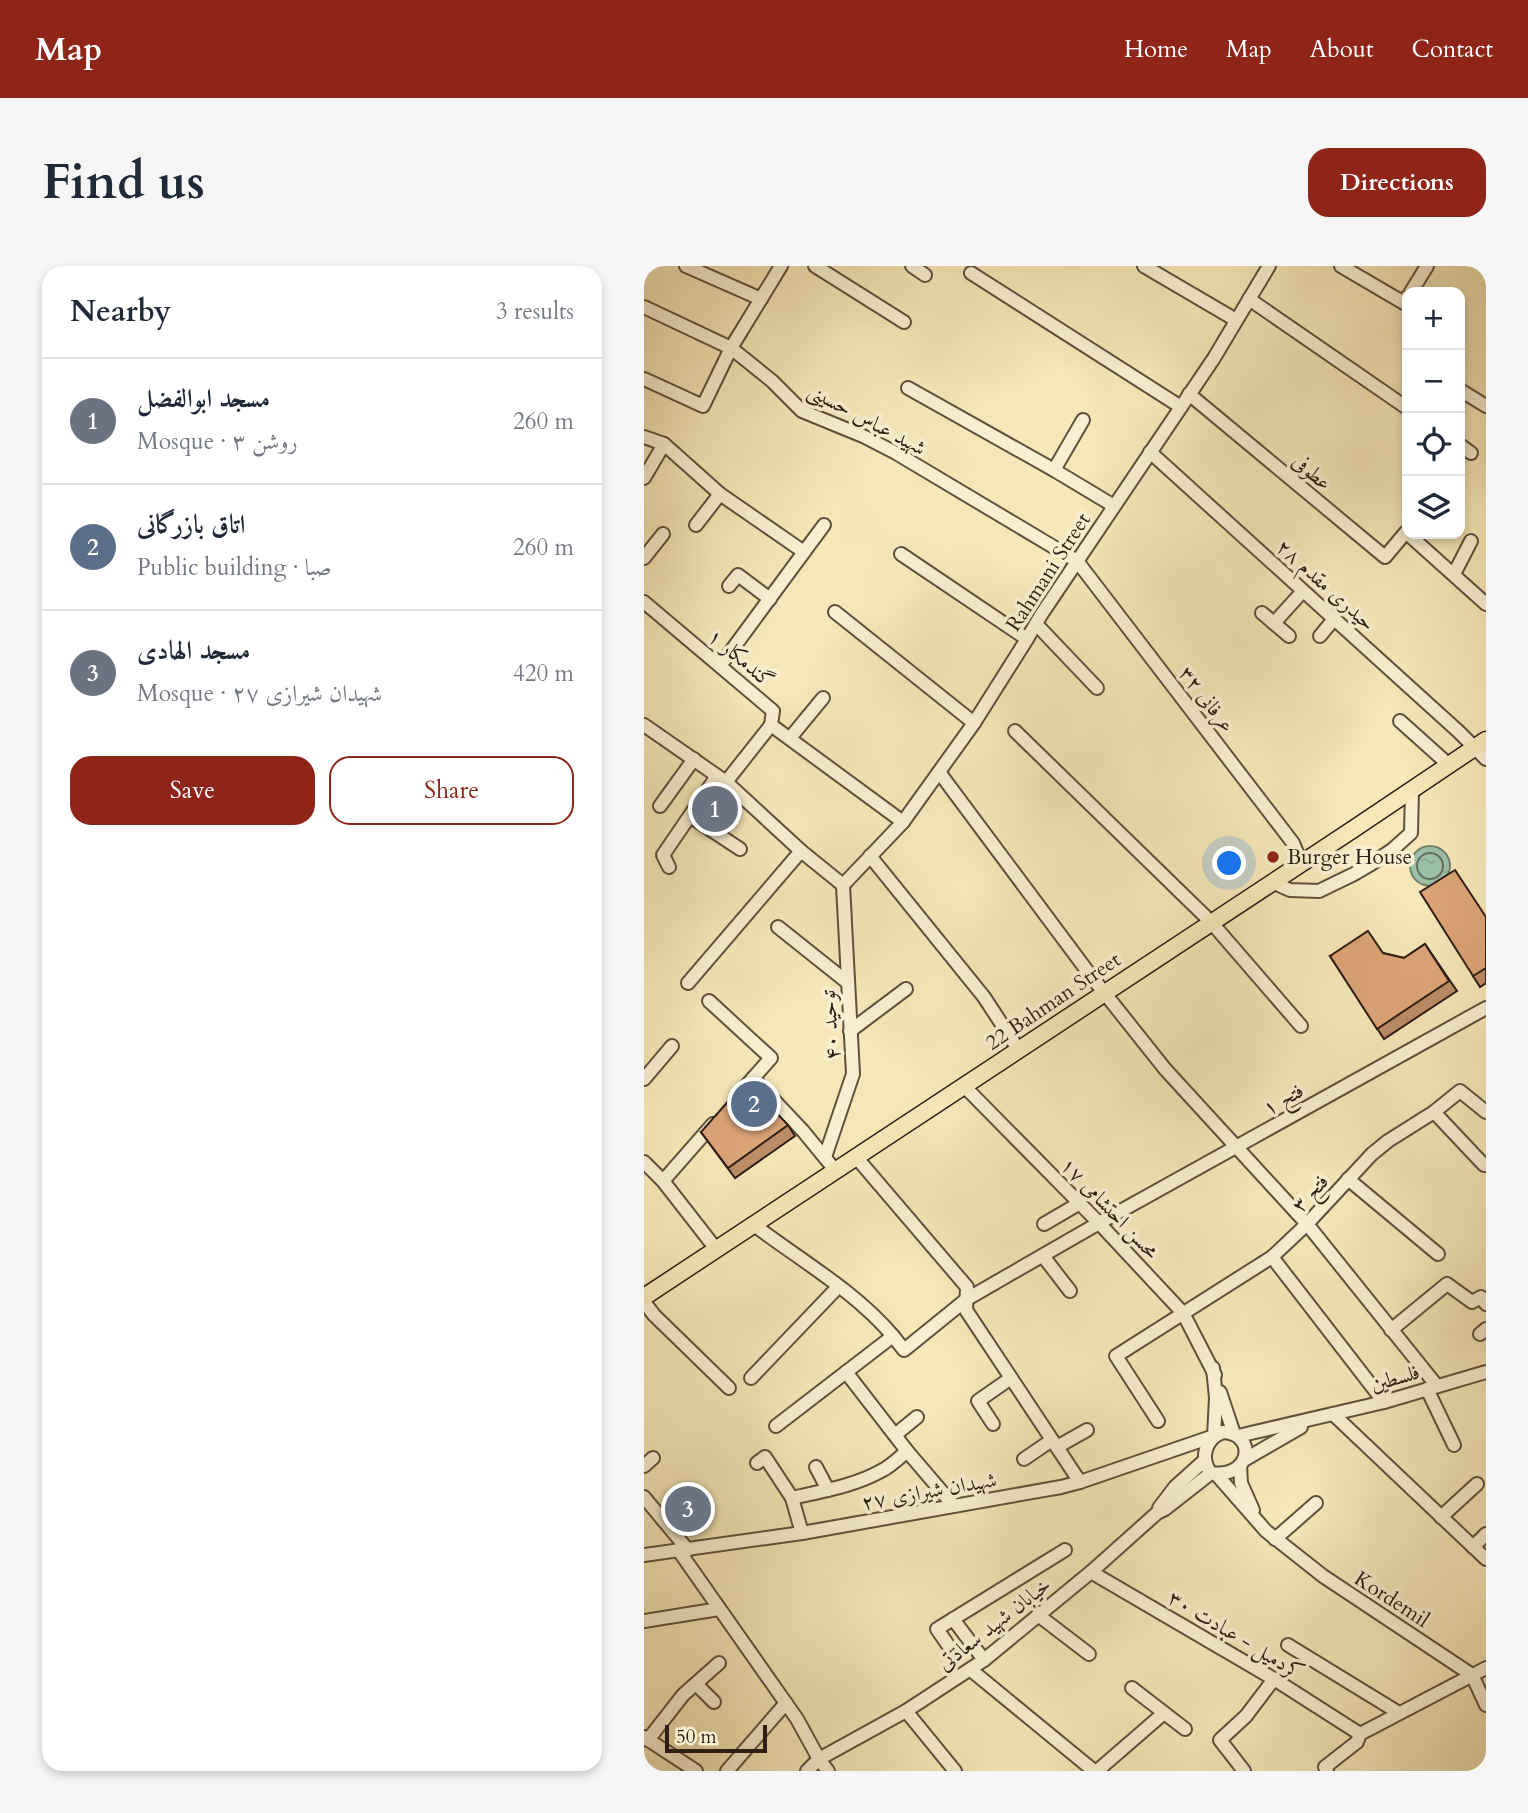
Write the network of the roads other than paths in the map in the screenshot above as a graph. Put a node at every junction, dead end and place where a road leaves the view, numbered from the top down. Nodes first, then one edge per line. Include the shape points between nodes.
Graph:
1 (686, 266) edge
2 (781, 266) edge
3 (815, 266) edge
4 (912, 266) edge
5 (1144, 266) edge
6 (1269, 266) edge
7 (1341, 266) edge
8 (1427, 266) edge
9 (971, 273) dead end
10 (925, 275) dead end
11 (1414, 287) edge
12 (761, 299) junction
13 (1249, 299) junction
14 (1402, 302) edge
15 (644, 307) edge
16 (1236, 320) junction
17 (904, 322) dead end
18 (731, 348) junction
19 (644, 379) edge
20 (908, 388) dead end
21 (1465, 393) edge
22 (1189, 394) junction
23 (1402, 402) edge
24 (1181, 407) junction
25 (1486, 407) edge
26 (1083, 420) dead end
27 (644, 437) edge
28 (663, 444) junction
29 (1465, 449) edge
30 (1150, 452) junction
31 (1471, 453) dead end
32 (1054, 470) junction
33 (644, 478) edge
34 (720, 494) junction
35 (1114, 506) junction
36 (696, 525) dead end
37 (824, 525) dead end
38 (663, 534) dead end
39 (1402, 539) edge
40 (1414, 539) edge
41 (1471, 541) dead end
42 (804, 552) junction
43 (901, 554) dead end
44 (644, 558) edge
45 (1077, 561) junction
46 (1454, 574) junction
47 (729, 586) dead end
48 (1303, 591) junction
49 (770, 599) junction
50 (644, 602) edge
51 (1486, 604) edge
52 (835, 612) dead end
53 (1262, 613) dead end
54 (1334, 620) junction
55 (1274, 623) junction
56 (1036, 624) junction
57 (1289, 636) dead end
58 (1320, 636) dead end
59 (1027, 639) junction
60 (720, 666) junction
61 (1097, 688) dead end
62 (823, 698) dead end
63 (1400, 721) dead end
64 (974, 723) junction
65 (644, 725) edge
66 (771, 725) junction
67 (1015, 731) dead end
68 (790, 738) junction
69 (1482, 749) edge
70 (694, 760) junction
71 (1450, 765) junction
72 (939, 772) junction
73 (722, 779) junction
74 (1412, 790) junction
75 (660, 806) dead end
76 (691, 816) junction
77 (903, 822) junction
78 (740, 849) dead end
79 (801, 851) junction
80 (870, 856) junction
81 (666, 861) dead end
82 (1301, 862) junction
83 (1272, 883) junction
84 (843, 886) junction
85 (1211, 922) junction
86 (778, 928) dead end
87 (847, 982) junction
88 (688, 983) dead end
89 (906, 989) dead end
90 (1104, 993) junction
91 (709, 1001) dead end
92 (1486, 1007) edge
93 (1301, 1026) dead end
94 (850, 1031) junction
95 (672, 1046) dead end
96 (1018, 1049) junction
97 (753, 1078) junction
98 (644, 1079) edge
99 (964, 1086) junction
100 (1434, 1112) junction
101 (1486, 1112) edge
102 (1236, 1147) junction
103 (824, 1157) junction
104 (856, 1157) junction
105 (644, 1162) edge
106 (1484, 1165) edge
107 (835, 1170) junction
108 (1348, 1179) junction
109 (663, 1181) junction
110 (1080, 1203) junction
111 (1099, 1223) junction
112 (1044, 1224) dead end
113 (1307, 1224) junction
114 (754, 1225) junction
115 (716, 1250) junction
116 (1438, 1254) dead end
117 (1043, 1256) junction
118 (1272, 1257) junction
119 (838, 1287) junction
120 (1070, 1292) dead end
121 (644, 1297) edge
122 (967, 1299) junction
123 (1483, 1301) edge
124 (644, 1302) edge
125 (1183, 1313) junction
126 (1391, 1329) junction
127 (893, 1336) junction
128 (1213, 1368) junction
129 (1486, 1372) edge
130 (846, 1373) junction
131 (751, 1378) dead end
132 (1011, 1378) junction
133 (730, 1388) dead end
134 (1432, 1388) junction
135 (1384, 1402) junction
136 (1333, 1414) junction
137 (918, 1417) dead end
138 (1314, 1420) junction
139 (1157, 1421) dead end
140 (993, 1424) dead end
141 (776, 1426) dead end
142 (1087, 1430) dead end
143 (895, 1435) junction
144 (1236, 1435) junction
145 (1214, 1436) junction
146 (1055, 1444) junction
147 (1454, 1446) dead end
148 (907, 1451) junction
149 (1024, 1459) dead end
150 (1205, 1460) junction
151 (757, 1463) dead end
152 (1242, 1463) junction
153 (816, 1467) dead end
154 (1213, 1474) junction
155 (1080, 1482) junction
156 (1477, 1484) dead end
157 (828, 1490) junction
158 (644, 1497) edge
159 (792, 1498) junction
160 (1316, 1503) dead end
161 (954, 1506) junction
162 (1157, 1513) junction
163 (1441, 1517) junction
164 (802, 1533) junction
165 (1486, 1534) edge
166 (1270, 1535) junction
167 (1473, 1547) junction
168 (683, 1550) junction
169 (1065, 1550) dead end
170 (644, 1555) edge
171 (1486, 1559) edge
172 (1091, 1572) junction
173 (719, 1609) junction
174 (1038, 1615) junction
175 (953, 1619) junction
176 (644, 1621) edge
177 (948, 1645) dead end
178 (1288, 1645) dead end
179 (1089, 1654) dead end
180 (984, 1660) junction
181 (719, 1663) dead end
182 (1486, 1668) edge
183 (971, 1670) junction
184 (1472, 1675) junction
185 (1274, 1679) junction
186 (696, 1684) junction
187 (1132, 1688) dead end
188 (714, 1702) dead end
189 (786, 1703) junction
190 (1486, 1705) edge
191 (905, 1711) junction
192 (1164, 1713) junction
193 (1399, 1713) junction
194 (1185, 1729) dead end
195 (1360, 1734) junction
196 (646, 1738) edge
197 (819, 1759) junction
198 (1326, 1769) edge
199 (696, 1771) edge
200 (727, 1771) edge
201 (807, 1771) edge
202 (828, 1771) edge
203 (955, 1771) edge
204 (1096, 1771) edge
205 (1244, 1771) edge

1 - 12 street
2 - 12 street
3 - 17 street
4 - 10 street
5 - 16 street
6 - 13 street, Rahmani Street
7 - 14 street
8 - 11 street
9 - 24 street
12 - 18 street
13 - 16 street, Rahmani Street
13 - 23 street
15 - 18 street, شهید عباس حسینی
16 - 22 street, Rahmani Street
18 - 19 street via 703,406
18 - 45 street, شهید عباس حسینی via 802,411 885,447
20 - 32 street
21 - 25 street
22 - 24 street, Rahmani Street
22 - 39 street, عطوفی via 1385,558
24 - 30 street, Rahmani Street
26 - 32 street
27 - 28 street
28 - 33 street
28 - 34 street
29 - 31 street
30 - 35 street, Rahmani Street
30 - 48 street, حیدری مقدم ۲۸
32 - 35 street
34 - 36 street
34 - 42 street
35 - 45 street, Rahmani Street
37 - 42 street
38 - 44 street
40 - 46 street
41 - 46 street
42 - 49 street
43 - 59 street
45 - 56 street, Rahmani Street
45 - 82 street, عرفانی ۳۲ via 1293,843
46 - 51 street
47 - 49 street via 738,575
48 - 54 street, حیدری مقدم ۲۸
48 - 55 street
49 - 60 street
50 - 60 street, گندمکار ۱
52 - 64 street
53 - 55 street
54 - 58 street
54 - 69 street, حیدری مقدم ۲۸
55 - 57 street
56 - 59 street, Rahmani Street
56 - 61 street
59 - 64 street, Rahmani Street
60 - 66 street, گندمکار ۱ via 773,711
62 - 68 street
63 - 71 street
64 - 72 street, Rahmani Street
65 - 70 street
66 - 68 street, گندمکار ۱
66 - 73 street
67 - 85 street
68 - 77 street, گندمکار ۱
69 - 71 main road, 22 Bahman Street
70 - 73 street
70 - 75 street
71 - 74 main road, 22 Bahman Street
72 - 77 street, Rahmani Street
72 - 90 street
73 - 76 street
73 - 79 street
74 - 82 main road, 22 Bahman Street
74 - 83 street via 1410,833 1392,850 1319,891 1290,890
76 - 78 street
76 - 81 street
77 - 80 street, Rahmani Street
79 - 84 street
79 - 88 street
80 - 84 street, Rahmani Street
80 - 96 street via 984,997
82 - 83 main road, 22 Bahman Street
83 - 85 main road, 22 Bahman Street
84 - 87 street, توحید ۴۰
85 - 90 main road, 22 Bahman Street
85 - 93 street
86 - 87 street
87 - 94 street, توحید ۴۰
89 - 94 street
90 - 96 main road, 22 Bahman Street
90 - 102 street
91 - 97 street via 771,1058
92 - 102 street, فتح ۱
94 - 103 street, توحید ۴۰ via 853,1074
95 - 98 street
96 - 99 main road, 22 Bahman Street
97 - 103 street
97 - 109 street
99 - 104 main road, 22 Bahman Street
99 - 110 street, محسن احتشامی ۱۷
100 - 101 street, فتح ۳ via 1460,1091
100 - 106 street
100 - 108 street, فتح ۳ via 1388,1141
102 - 111 street, فتح ۱
102 - 113 street
103 - 107 street
104 - 107 main road, 22 Bahman Street
104 - 122 street via 967,1287
105 - 109 street
107 - 114 main road, 22 Bahman Street
108 - 113 street, فتح ۳
108 - 116 street
109 - 115 street
110 - 111 street, محسن احتشامی ۱۷
110 - 112 street
111 - 117 street, فتح ۱
111 - 125 street, محسن احتشامی ۱۷
113 - 118 street, فتح ۳
113 - 126 street
114 - 115 main road, 22 Bahman Street
114 - 119 street
115 - 121 main road, 22 Bahman Street
117 - 120 street
117 - 122 street, فتح ۱
118 - 125 street, فتح ۳
118 - 135 street
119 - 127 street via 876,1316
119 - 131 street
122 - 127 street, فتح ۱ via 904,1349
122 - 132 street via 966,1310
123 - 126 street via 1472,1302 1447,1284
124 - 133 street
125 - 128 street, محسن احتشامی ۱۷
125 - 139 street, فتح ۳ via 1116,1356
126 - 134 street
127 - 130 street
128 - 144 street, محسن احتشامی ۱۷
128 - 145 street, محسن احتشامی ۱۷
129 - 134 street, فلسطین
130 - 141 street
130 - 143 street
132 - 140 street via 978,1401
132 - 146 street
134 - 135 street, فلسطین
134 - 147 street
135 - 136 street, فلسطین
136 - 138 street, فلسطین
136 - 163 street
137 - 143 street
138 - 144 street
138 - 152 street
142 - 146 street
143 - 148 street
144 - 145 street via 1223,1432
144 - 152 street via 1245,1447
145 - 150 street
145 - 155 street, شهیدان شیرازی ۲۷
146 - 149 street
146 - 155 street
148 - 157 street via 869,1477
148 - 161 street
150 - 154 street
150 - 162 street, خیابان شهید سعادتی via 1175,1487
151 - 159 street via 765,1457
152 - 154 street via 1228,1473
152 - 166 street via 1241,1483
153 - 157 street
154 - 162 street, خیابان شهید سعادتی
154 - 166 street
155 - 161 street, شهیدان شیرازی ۲۷
156 - 163 street
157 - 159 street
158 - 168 street
159 - 164 street
160 - 166 street
161 - 164 street, شهیدان شیرازی ۲۷
162 - 172 street, خیابان شهید سعادتی
163 - 167 street
164 - 168 street, شهیدان شیرازی ۲۷
165 - 167 street
166 - 184 street, Kordemil via 1323,1576
167 - 171 street
168 - 170 street, شهیدان شیرازی ۲۷
168 - 173 street
169 - 175 street
172 - 174 street, خیابان شهید سعادتی
172 - 185 street, کردمیل - عبادت ۳۰
173 - 176 street
173 - 189 street
174 - 179 street
174 - 180 street, خیابان شهید سعادتی
175 - 177 street via 937,1629
175 - 180 street
178 - 193 street
180 - 183 street, خیابان شهید سعادتی
181 - 186 street
182 - 184 street
183 - 191 street, خیابان شهید سعادتی
183 - 204 street
184 - 190 street
184 - 193 street
185 - 195 street, کردمیل - عبادت ۳۰
185 - 205 street via 1246,1716 1220,1740
186 - 188 street
186 - 196 street
187 - 192 street
189 - 197 street
189 - 200 street
191 - 197 street, خیابان شهید سعادتی
191 - 203 street
192 - 194 street
192 - 204 street
193 - 195 street
195 - 198 street
196 - 199 street
197 - 201 street, خیابان شهید سعادتی
197 - 202 street

